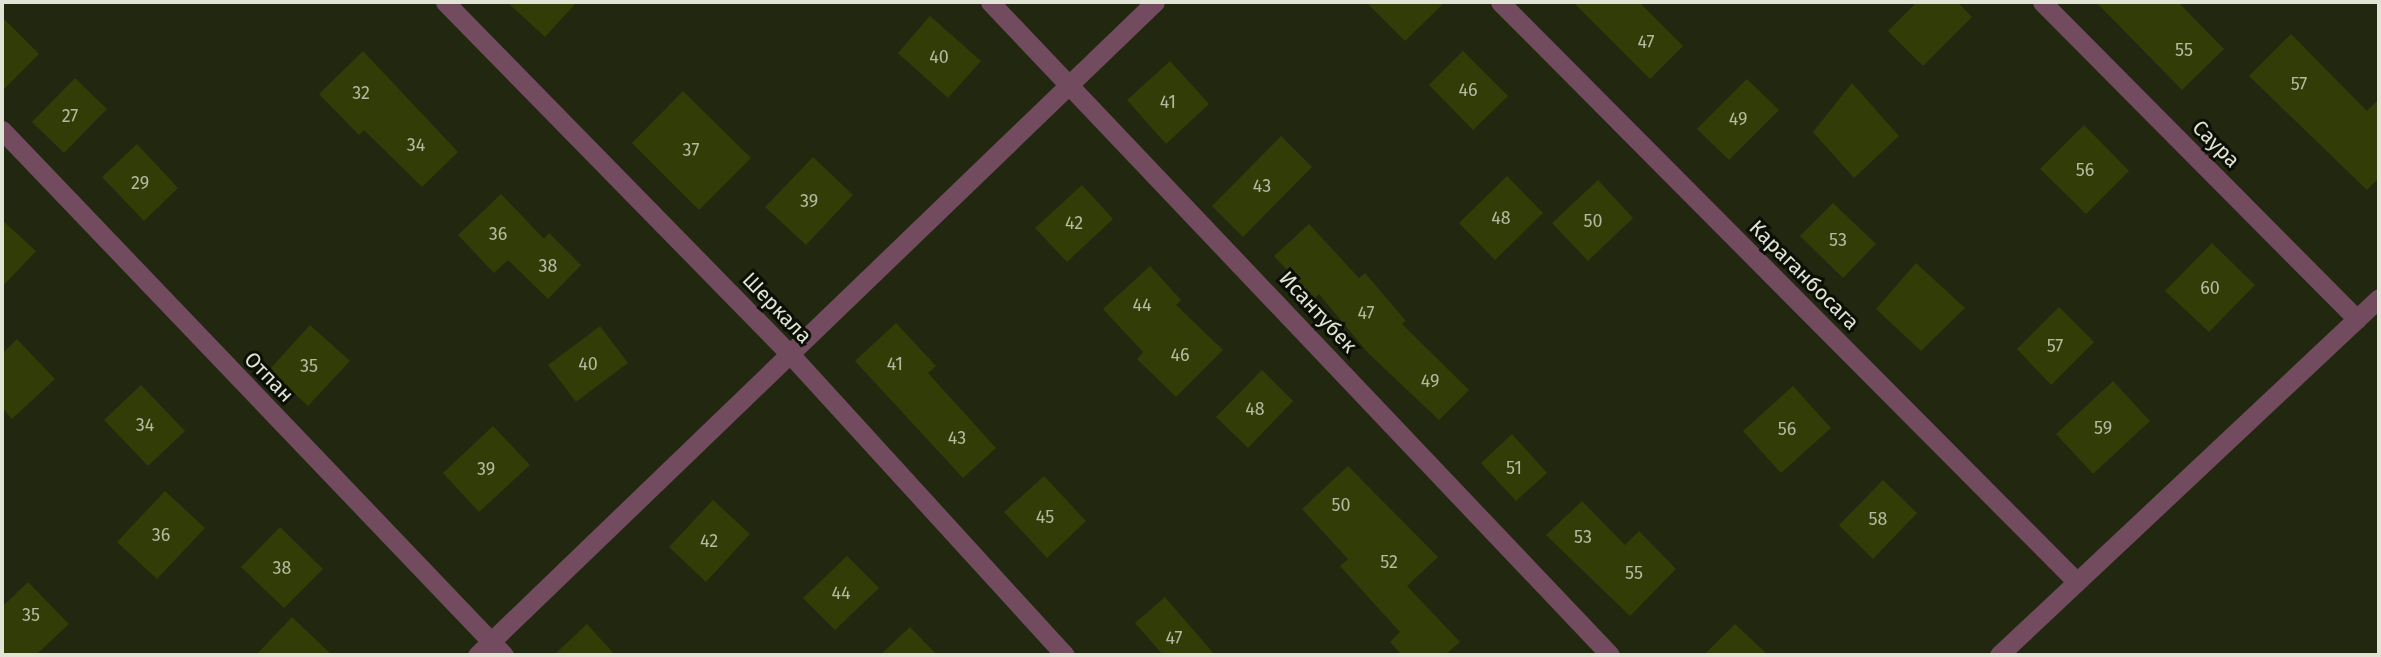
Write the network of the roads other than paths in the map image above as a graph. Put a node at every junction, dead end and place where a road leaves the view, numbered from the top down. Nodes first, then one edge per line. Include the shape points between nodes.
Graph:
1 (446, 2) edge
2 (990, 2) edge
3 (1155, 2) edge
4 (1500, 2) edge
5 (2042, 2) edge
6 (1071, 83) junction
7 (2, 130) edge
8 (2379, 298) edge
9 (2357, 319) junction
10 (789, 354) junction
11 (2076, 581) junction
12 (490, 651) edge
13 (1065, 655) edge
14 (1610, 655) edge
15 (1999, 655) edge

1 - 10 street, Шеркала
2 - 6 street, Исантубек
3 - 6 street
4 - 11 street, Караганбосага
5 - 9 street, Саура
6 - 10 street
6 - 14 street, Исантубек
7 - 12 street, Отпан
8 - 9 street
9 - 11 street
10 - 12 street
10 - 13 street, Шеркала
11 - 15 street

